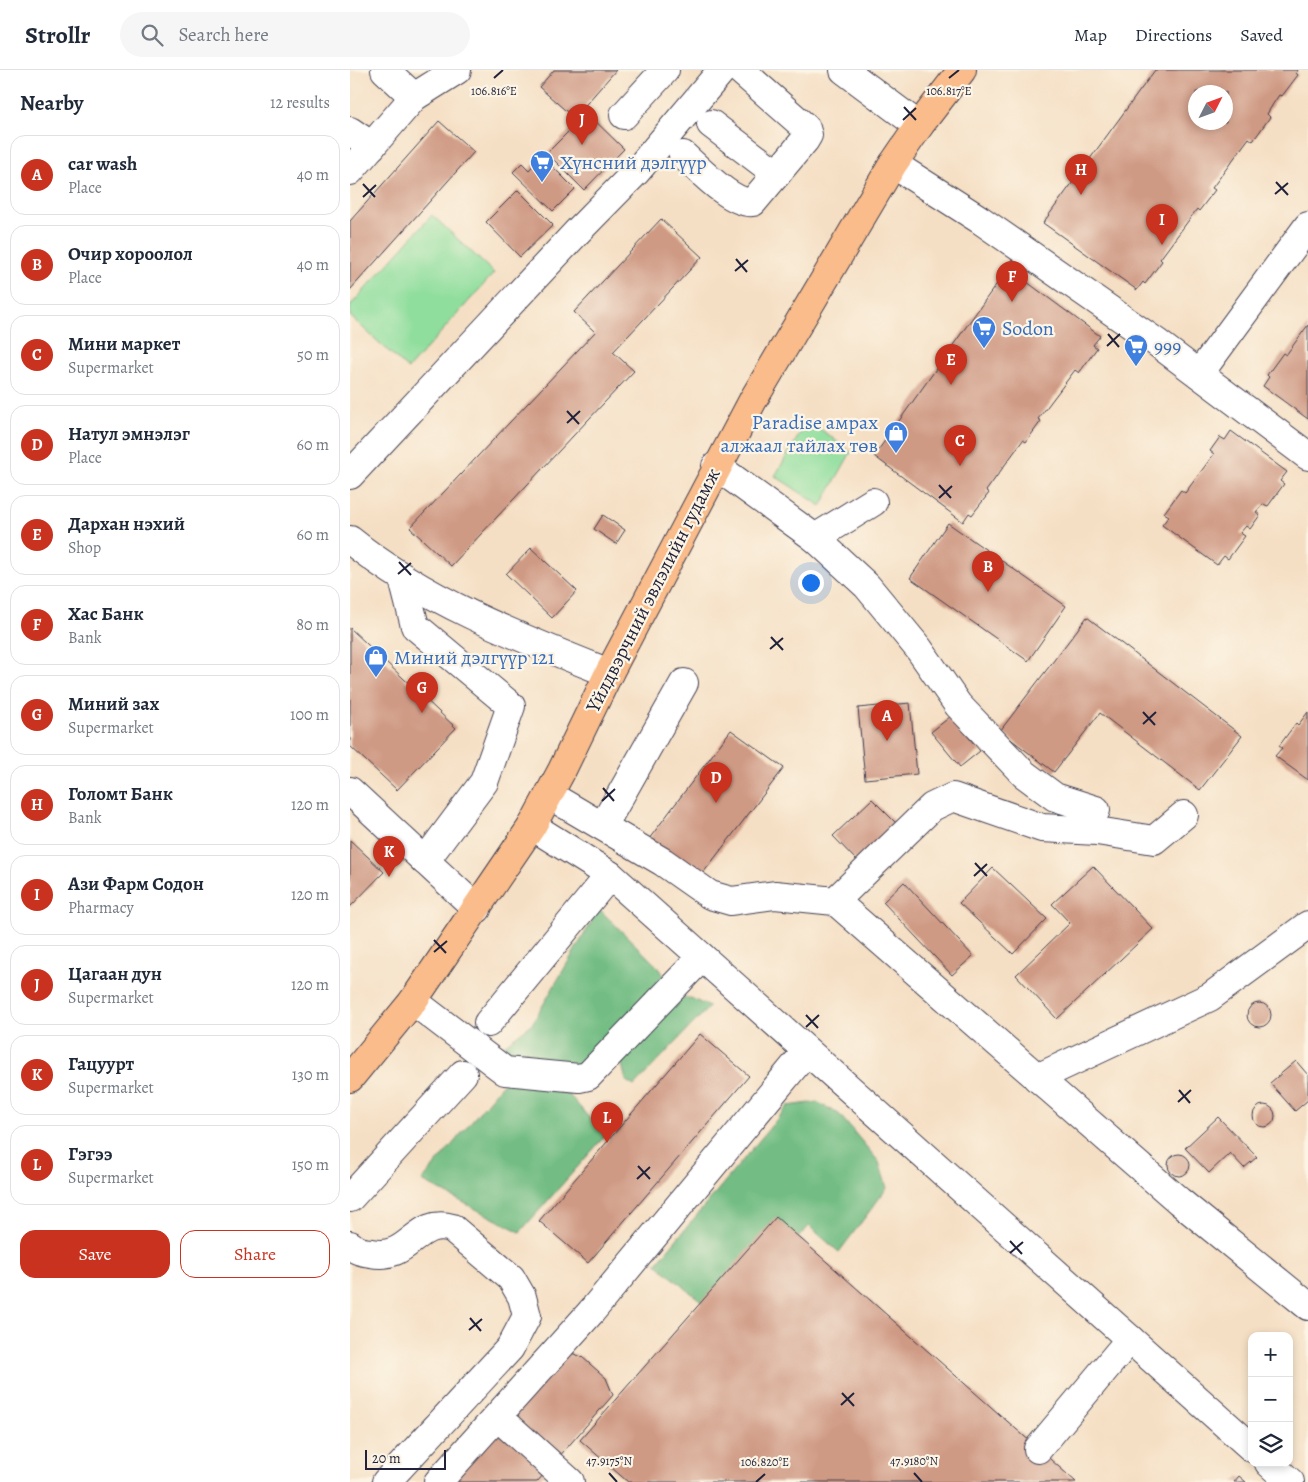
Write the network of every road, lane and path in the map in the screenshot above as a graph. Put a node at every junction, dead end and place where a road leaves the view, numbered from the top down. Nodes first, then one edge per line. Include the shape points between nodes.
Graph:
1 (385, 70) edge
2 (457, 70) edge
3 (665, 70) edge
4 (722, 70) edge
5 (740, 70) edge
6 (844, 70) edge
7 (962, 70) edge
8 (414, 97) junction
9 (624, 115) dead end
10 (711, 124) dead end
11 (918, 126) junction
12 (350, 131) edge
13 (372, 146) junction
14 (682, 155) dead end
15 (893, 164) junction
16 (350, 171) edge
17 (776, 174) junction
18 (1308, 226) edge
19 (1199, 374) junction
20 (1308, 456) edge
21 (716, 466) junction
22 (350, 475) edge
23 (873, 502) dead end
24 (815, 538) junction
25 (350, 540) edge
26 (403, 578) junction
27 (609, 673) junction
28 (684, 684) dead end
29 (350, 791) edge
30 (549, 795) junction
31 (1096, 810) dead end
32 (1184, 815) dead end
33 (532, 826) junction
34 (603, 826) junction
35 (425, 861) junction
36 (610, 875) junction
37 (835, 901) junction
38 (477, 909) junction
39 (1308, 925) edge
40 (702, 957) junction
41 (414, 1001) junction
42 (488, 1022) dead end
43 (807, 1051) junction
44 (462, 1074) dead end
45 (350, 1078) edge
46 (1037, 1078) junction
47 (350, 1198) edge
48 (350, 1244) edge
49 (1308, 1306) edge
50 (1130, 1339) junction
51 (498, 1417) junction
52 (1248, 1444) edge
53 (1038, 1449) dead end
54 (1273, 1467) edge
55 (386, 1482) edge
56 (438, 1482) edge
57 (570, 1482) edge
58 (1290, 1482) edge

1 - 8 street
2 - 8 street
3 - 9 street
4 - 22 street via 636,172
5 - 17 street via 806,128 806,140
6 - 11 street
7 - 11 main road, Үйлдвэрчний эвлэлийн гудамж
8 - 13 street
10 - 17 street
11 - 15 main road, Үйлдвэрчний эвлэлийн гудамж
12 - 13 street
13 - 16 street
14 - 17 street via 734,199 745,203 753,202
15 - 19 street via 979,219
15 - 21 main road, Үйлдвэрчний эвлэлийн гудамж
18 - 19 street
19 - 20 street
21 - 24 street
21 - 27 main road, Үйлдвэрчний эвлэлийн гудамж
23 - 24 street
24 - 31 street via 868,586 919,649 958,705 1024,774 1055,797
25 - 26 street
26 - 27 street via 486,622
26 - 35 street via 414,626 510,706 484,782
27 - 30 main road, Үйлдвэрчний эвлэлийн гудамж
28 - 34 street
29 - 35 street
30 - 33 main road, Үйлдвэрчний эвлэлийн гудамж
30 - 34 street
32 - 37 street via 1154,840 1097,831 1042,828 953,797 932,807
33 - 36 street
33 - 38 main road, Үйлдвэрчний эвлэлийн гудамж
34 - 37 street via 710,895 730,901 775,896
35 - 38 street
36 - 40 street
36 - 42 street
37 - 46 street
38 - 41 main road, Үйлдвэрчний эвлэлийн гудамж
39 - 46 street via 1210,997
40 - 41 street via 588,1076 579,1078 505,1071
40 - 43 street
41 - 45 main road, Үйлдвэрчний эвлэлийн гудамж
43 - 50 street
43 - 51 street via 591,1312
44 - 47 street
46 - 49 street via 1179,1201
48 - 55 street via 366,1252 395,1253 430,1227 442,1225 452,1228 512,1278 527,1316 510,1348
50 - 52 street
50 - 53 street
51 - 56 street
51 - 57 street
54 - 58 street

